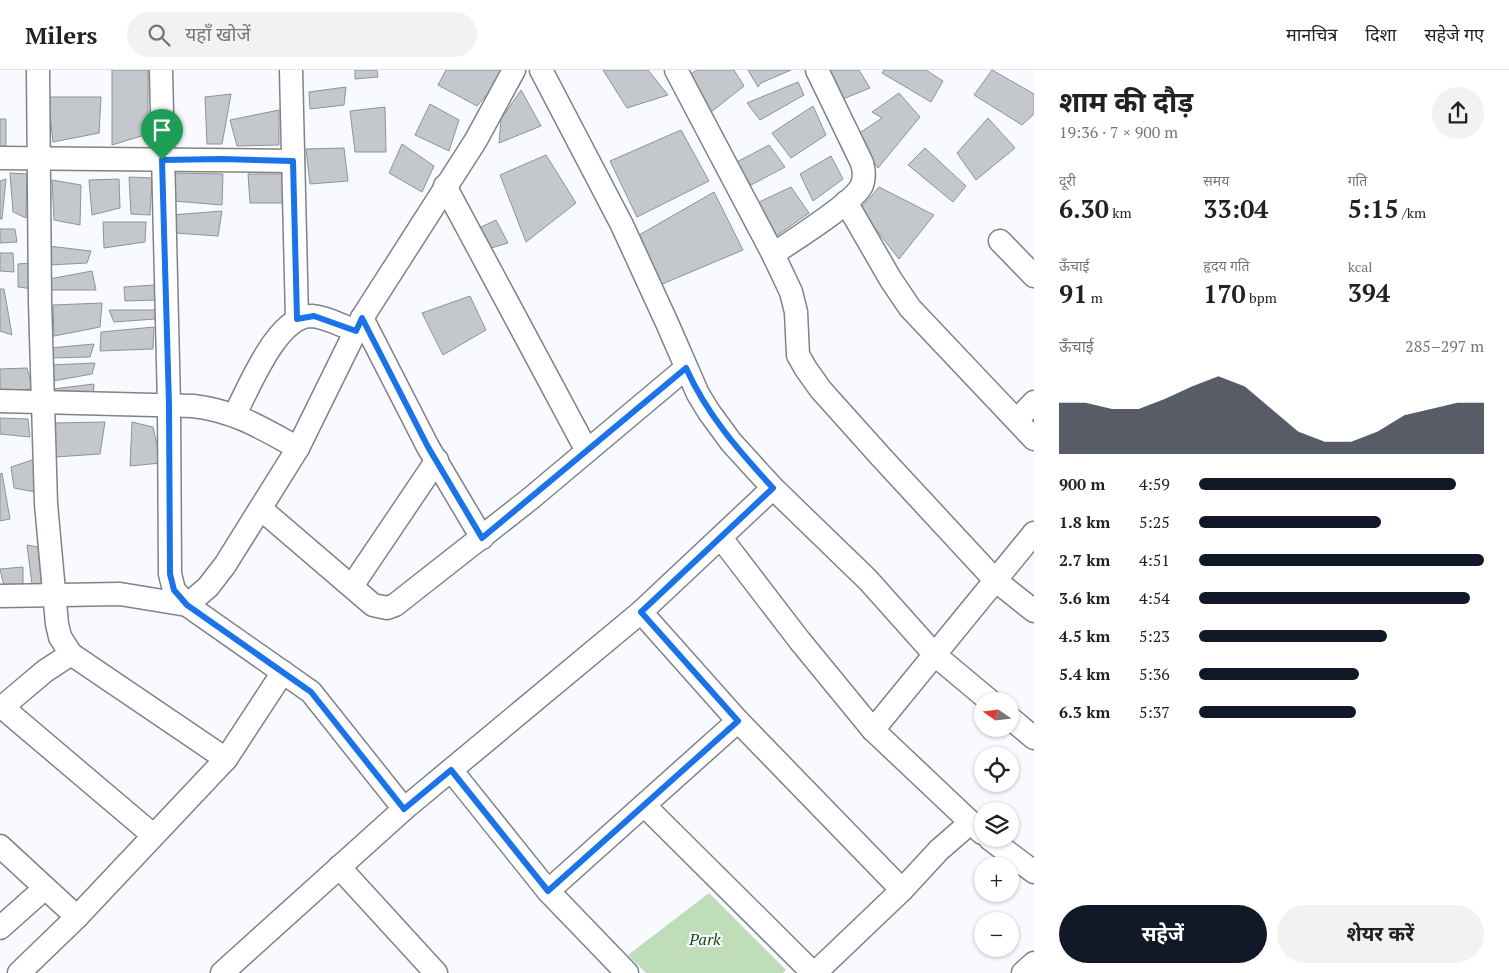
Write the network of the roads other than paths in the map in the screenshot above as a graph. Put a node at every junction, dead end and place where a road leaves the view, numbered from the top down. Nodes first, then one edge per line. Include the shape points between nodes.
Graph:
1 (38, 70) edge
2 (161, 70) edge
3 (291, 70) edge
4 (514, 70) edge
5 (676, 70) edge
6 (816, 70) edge
7 (543, 71) edge
8 (0, 158) edge
9 (38, 158) junction
10 (162, 160) junction
11 (293, 161) junction
12 (445, 186) junction
13 (846, 202) junction
14 (1000, 241) dead end
15 (773, 254) junction
16 (1034, 276) edge
17 (297, 319) junction
18 (359, 324) junction
19 (686, 368) junction
20 (0, 401) edge
21 (45, 402) junction
22 (1034, 402) edge
23 (169, 405) junction
24 (235, 414) junction
25 (1017, 420) junction
26 (1034, 439) edge
27 (298, 448) junction
28 (587, 451) junction
29 (437, 460) junction
30 (773, 488) junction
31 (261, 509) junction
32 (1034, 532) edge
33 (482, 538) junction
34 (721, 538) junction
35 (995, 580) junction
36 (352, 586) junction
37 (53, 594) junction
38 (0, 596) edge
39 (187, 605) junction
40 (1034, 611) edge
41 (641, 612) junction
42 (71, 654) junction
43 (935, 655) junction
44 (283, 672) junction
45 (979, 692) edge
46 (1, 708) edge
47 (738, 721) junction
48 (1019, 726) edge
49 (873, 730) junction
50 (1034, 738) edge
51 (226, 759) junction
52 (451, 770) junction
53 (644, 805) junction
54 (404, 809) junction
55 (974, 826) edge
56 (974, 829) edge
57 (153, 835) junction
58 (0, 846) edge
59 (1001, 847) edge
60 (339, 867) junction
61 (1034, 872) edge
62 (45, 888) junction
63 (902, 890) junction
64 (548, 891) junction
65 (77, 917) junction
66 (0, 928) edge
67 (1034, 963) edge
68 (19, 973) edge
69 (222, 973) edge
70 (436, 973) edge
71 (627, 973) edge
72 (814, 973) edge
73 (1023, 973) edge

1 - 9 street
2 - 10 street
3 - 11 street
4 - 12 street via 494,110
5 - 15 street
6 - 13 street via 864,172 861,186
7 - 19 street via 622,225
8 - 9 street
9 - 10 street
9 - 21 street
10 - 11 street
10 - 23 street
11 - 17 street
12 - 18 street
12 - 28 street
13 - 15 street
13 - 25 street via 910,308
14 - 16 street
15 - 35 street via 791,292 796,312 798,354 806,369 869,444
17 - 18 street via 314,316
17 - 24 street via 278,337
18 - 27 street
18 - 29 street
19 - 28 street
19 - 30 street via 698,394 725,434
20 - 21 street
21 - 23 street
21 - 37 street via 46,504
22 - 25 street
23 - 24 street via 203,407
23 - 39 street via 170,574 174,590
24 - 27 street
25 - 26 street
27 - 31 street
28 - 33 street
29 - 33 street
29 - 36 street
30 - 34 street
30 - 43 street via 868,580
31 - 36 street
31 - 39 street via 208,588
32 - 35 street
33 - 36 street via 387,608 373,604
34 - 41 street
34 - 49 street
35 - 40 street
35 - 43 street
37 - 38 street
37 - 39 street via 120,594
37 - 42 street via 60,637
39 - 44 street
41 - 47 street
41 - 52 street
42 - 46 street
42 - 51 street
43 - 45 street
43 - 49 street
44 - 51 street
44 - 54 street via 323,705
46 - 57 street
47 - 53 street
47 - 63 street
48 - 50 street
49 - 55 street
51 - 57 street
52 - 54 street
52 - 64 street
53 - 64 street
53 - 72 street
54 - 60 street
56 - 63 street via 940,850
57 - 65 street
58 - 62 street
59 - 61 street
60 - 69 street
60 - 70 street
62 - 65 street
62 - 66 street
63 - 72 street
64 - 71 street
65 - 68 street
67 - 73 street

